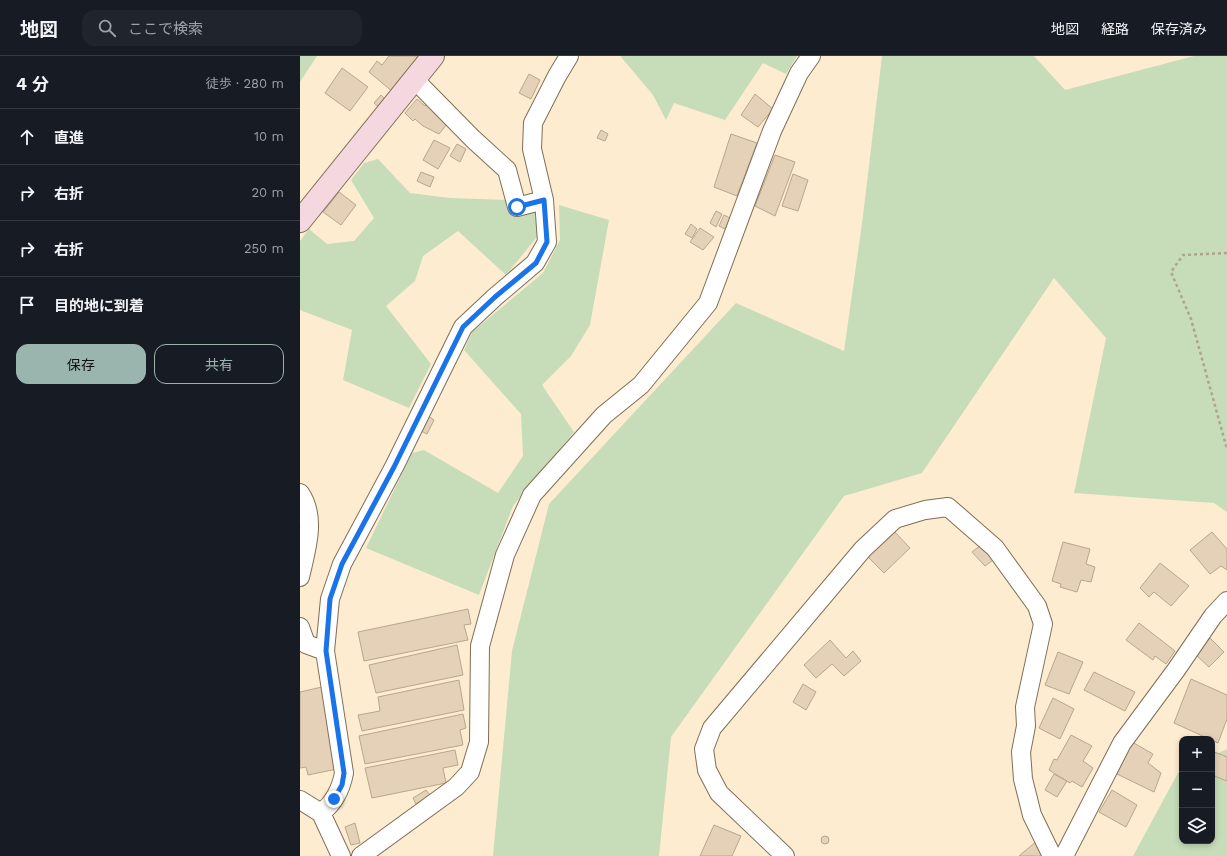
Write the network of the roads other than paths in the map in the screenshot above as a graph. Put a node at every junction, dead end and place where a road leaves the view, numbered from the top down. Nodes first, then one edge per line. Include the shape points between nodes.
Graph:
1 (433, 56) edge
2 (569, 56) edge
3 (811, 56) edge
4 (414, 79) junction
5 (544, 200) junction
6 (300, 221) edge
7 (300, 493) edge
8 (300, 577) edge
9 (1227, 601) edge
10 (300, 627) edge
11 (326, 651) junction
12 (300, 800) edge
13 (321, 814) junction
14 (341, 856) edge
15 (361, 856) edge
16 (785, 856) edge
17 (1052, 856) edge
18 (1064, 856) edge

1 - 4 main road
2 - 5 street via 533,123 532,149
3 - 15 street via 799,73 772,130 708,303 641,385 604,415 532,495 505,555 480,646 479,742 470,772 456,787
4 - 5 street via 507,170 517,207
4 - 6 main road
5 - 11 street via 547,242 536,263 463,327 394,467 342,564 330,599
7 - 8 street via 304,498 310,530
9 - 18 street via 1213,616 1122,743
10 - 11 street via 306,644
11 - 13 street via 344,773 342,785
12 - 13 street
13 - 14 street
16 - 17 street via 719,793 707,770 704,749 712,728 863,550 895,519 925,510 948,507 995,548 1037,606 1042,624 1025,707 1026,726 1021,752 1023,779 1032,815

